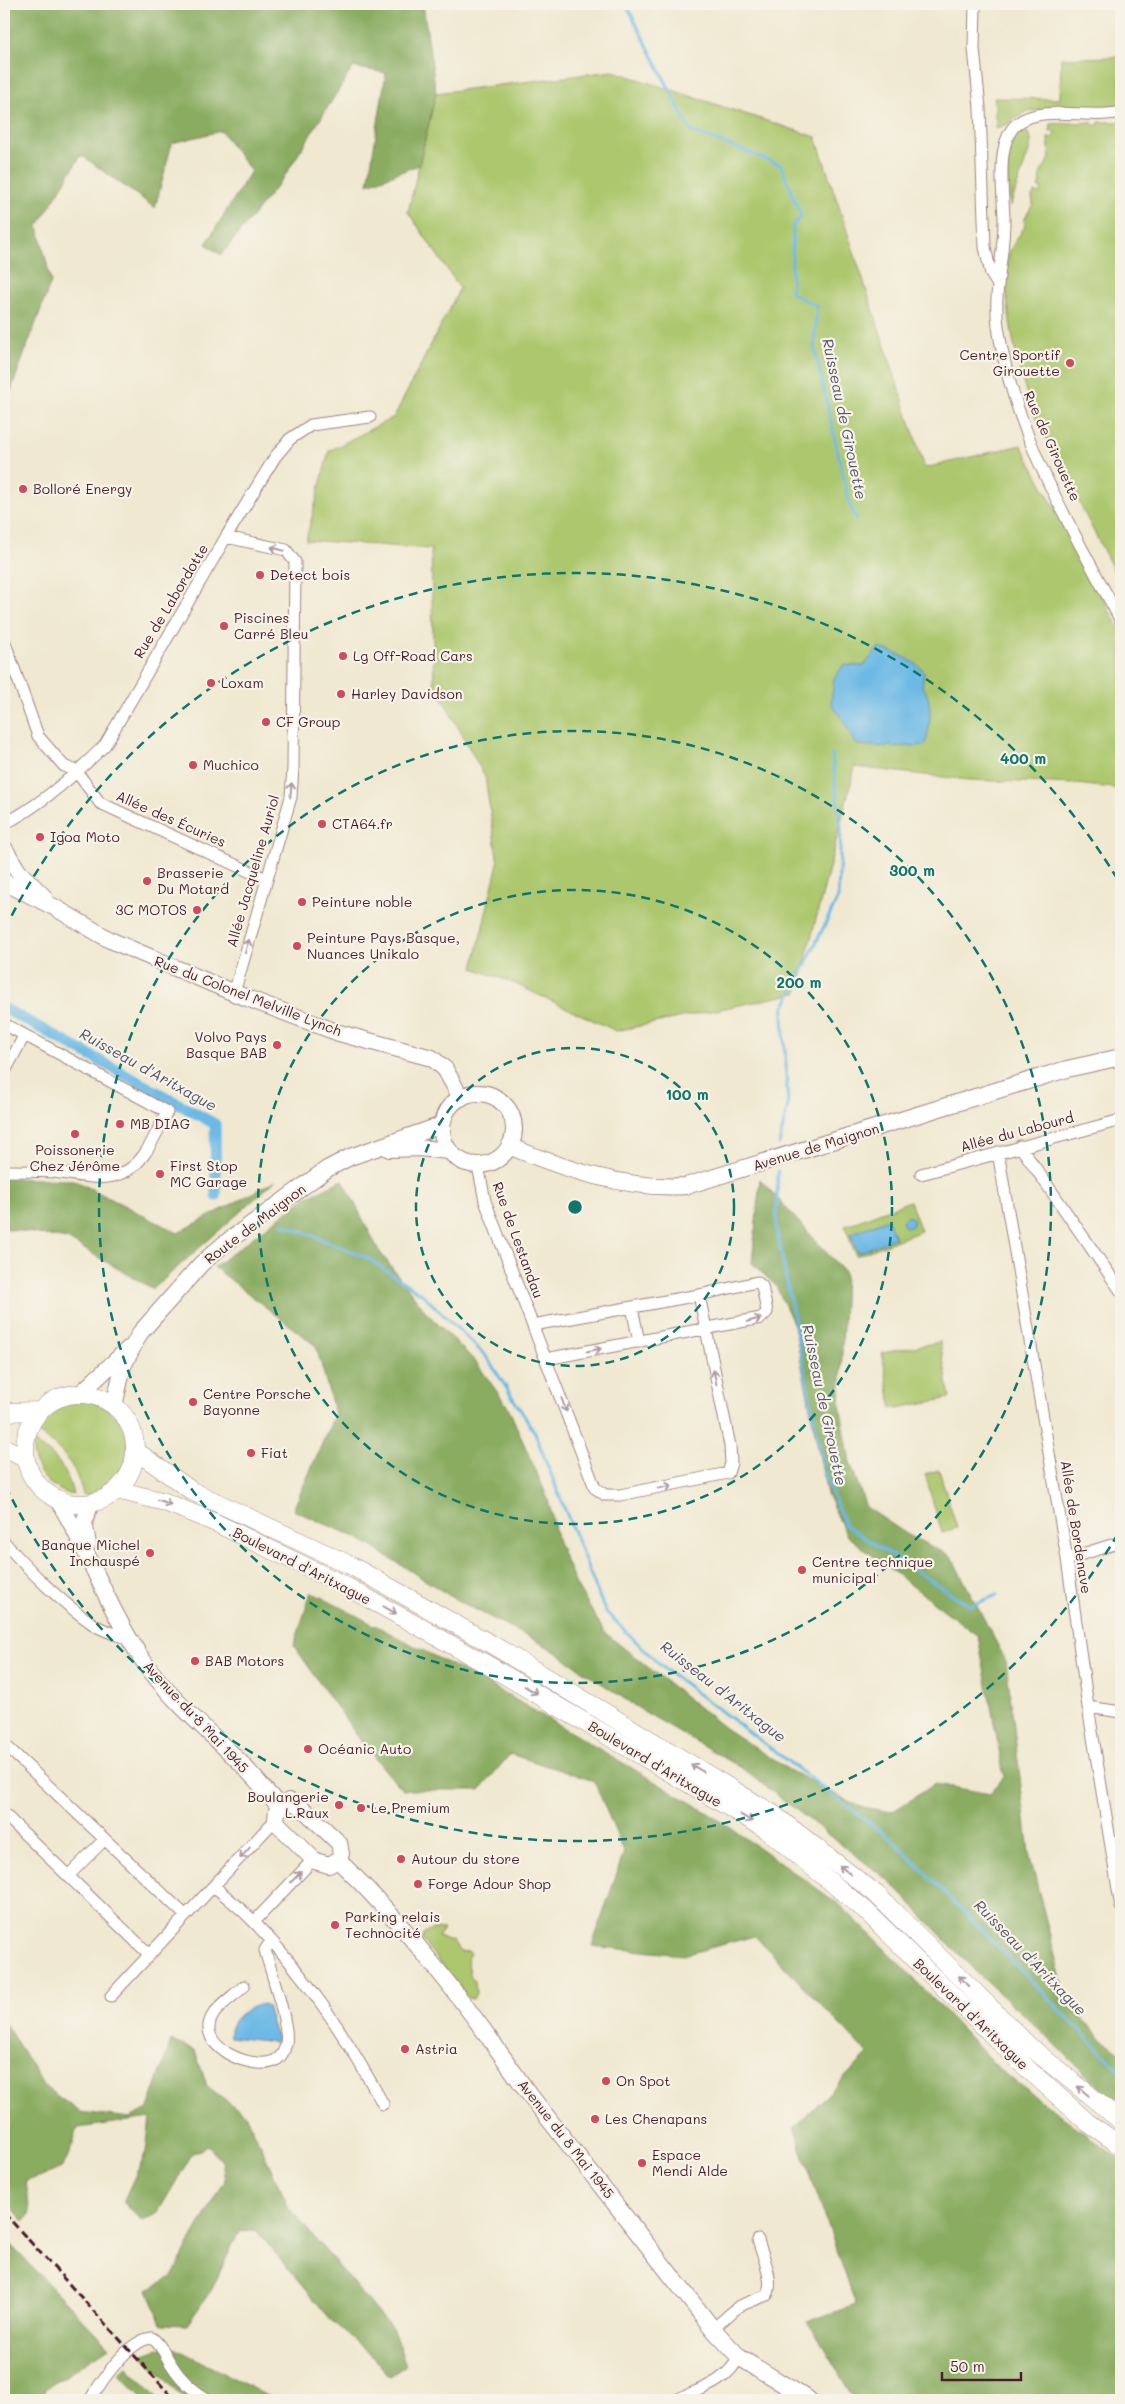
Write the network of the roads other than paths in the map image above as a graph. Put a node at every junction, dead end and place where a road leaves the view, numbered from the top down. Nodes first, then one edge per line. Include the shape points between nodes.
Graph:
1 (975, 4) edge
2 (1121, 112) edge
3 (998, 285) junction
4 (370, 417) dead end
5 (226, 537) junction
6 (1121, 621) edge
7 (4, 640) edge
8 (76, 771) junction
9 (4, 824) edge
10 (4, 848) edge
11 (266, 879) junction
12 (4, 882) edge
13 (54, 908) junction
14 (234, 993) junction
15 (4, 1024) edge
16 (24, 1036) junction
17 (1121, 1057) edge
18 (4, 1072) edge
19 (461, 1098) junction
20 (1121, 1120) edge
21 (442, 1124) junction
22 (509, 1146) junction
23 (1020, 1146) junction
24 (374, 1150) junction
25 (449, 1151) junction
26 (998, 1152) junction
27 (478, 1165) junction
28 (4, 1171) edge
29 (921, 1174) dead end
30 (1121, 1291) edge
31 (698, 1295) junction
32 (632, 1307) junction
33 (533, 1325) junction
34 (706, 1329) junction
35 (639, 1342) junction
36 (133, 1344) junction
37 (546, 1359) junction
38 (80, 1393) junction
39 (114, 1406) junction
40 (39, 1411) junction
41 (4, 1412) edge
42 (4, 1447) edge
43 (135, 1454) junction
44 (25, 1459) junction
45 (117, 1490) junction
46 (58, 1500) junction
47 (92, 1503) junction
48 (4, 1542) edge
49 (1121, 1542) edge
50 (1067, 1558) junction
51 (106, 1595) junction
52 (129, 1640) junction
53 (1088, 1707) junction
54 (1121, 1712) edge
55 (4, 1744) edge
56 (278, 1813) junction
57 (4, 1814) edge
58 (104, 1840) junction
59 (338, 1860) junction
60 (315, 1861) junction
61 (68, 1876) junction
62 (214, 1886) junction
63 (1121, 1907) edge
64 (186, 1916) junction
65 (254, 1922) junction
66 (271, 1941) junction
67 (150, 1955) junction
68 (244, 1986) dead end
69 (111, 1996) dead end
70 (383, 2104) dead end
71 (1121, 2121) edge
72 (1121, 2146) edge
73 (758, 2240) dead end
74 (713, 2329) junction
75 (739, 2357) junction
76 (90, 2400) edge
77 (209, 2400) edge
78 (676, 2400) edge
79 (809, 2400) edge

1 - 3 street, Rue de Girouette via 974,49 980,108 985,247 991,274
2 - 3 street via 1034,115 1016,124 1008,135 1003,149 1004,221
3 - 6 street, Rue de Girouette via 998,325 1012,394 1069,522
4 - 5 street, Rue de Labordotte via 311,425 290,439
5 - 8 street, Rue de Labordotte via 105,745
11 -> 5 street, Allée Jacqueline Auriol via 291,797 295,562 286,550
7 - 8 street, Allée des Écuries via 38,736 64,766
8 - 9 street, Rue de Labordotte
8 - 11 street, Allée des Écuries via 100,803
10 - 13 street, Rue du Colonel Melville Lynch via 18,871
14 -> 11 street, Allée Jacqueline Auriol
12 - 13 street, Rue du Colonel Melville Lynch
13 - 14 street, Rue du Colonel Melville Lynch via 110,940
14 - 19 street, Rue du Colonel Melville Lynch via 339,1032 432,1058 445,1069
15 - 16 street
16 - 18 street
16 - 28 street via 167,1112 143,1156 120,1175 96,1179 54,1172
17 - 22 street, Avenue de Maignon via 1067,1070 686,1186 649,1186 558,1166
19 - 21 street via 448,1109
19 - 22 street via 483,1094 504,1104 513,1126
20 - 23 street, Allée du Labourd
21 - 24 street, Route de Maignon
21 - 25 street
22 - 27 street via 497,1160
23 - 26 street, Allée du Labourd
23 - 30 street
24 - 25 street, Route de Maignon via 419,1148
24 - 36 street, Route de Maignon via 350,1157 327,1170 224,1244 189,1278
25 - 27 street via 467,1164
26 - 29 street, Allée du Labourd
26 - 50 street, Allée de Bordenave
27 - 33 street, Rue de Lestandau via 485,1201
31 - 32 street
31 - 34 street, Rue de Lestandau
34 -> 31 street via 761,1318 767,1312 762,1286 757,1282
32 - 33 street
32 - 35 street
33 - 37 street, Rue de Lestandau
34 - 35 street
37 -> 34 street, Rue de Lestandau via 595,1488 605,1495 620,1495 728,1473 731,1462
37 -> 35 street
36 - 38 street, Route de Maignon
36 - 39 street, Route de Maignon via 123,1366
38 - 39 main road via 93,1395
38 - 40 main road via 58,1398
39 - 43 main road via 132,1430
40 - 41 main road
40 - 44 main road via 26,1435
42 - 44 main road
43 - 45 main road via 132,1467
71 -> 43 main road, Boulevard d'Aritxague via 1030,2046 876,1894 773,1814 491,1644 350,1566 192,1490 143,1456
44 - 46 main road via 31,1476 42,1490
45 - 47 main road
45 -> 72 main road, Boulevard d'Aritxague via 148,1496 190,1512 344,1586 486,1664 766,1829 865,1910 1019,2061 1087,2122
46 - 47 main road
46 - 51 street, Avenue du 8 Mai 1945
47 - 51 street, Avenue du 8 Mai 1945 via 84,1522 86,1537
48 - 52 street via 42,1584 69,1606 94,1625
49 - 50 street
50 - 53 street, Allée de Bordenave
51 - 52 street, Avenue du 8 Mai 1945
52 - 56 street, Avenue du 8 Mai 1945 via 158,1680 241,1763
53 - 54 street
53 - 63 street, Allée de Bordenave
55 - 58 street
56 - 59 street via 289,1801 300,1806 339,1843 341,1854
56 - 60 street, Avenue du 8 Mai 1945
56 -> 62 street
57 - 61 street
58 - 61 street
58 - 64 street
59 - 60 street via 330,1865
59 - 74 street, Avenue du 8 Mai 1945 via 380,1902 431,1963
65 -> 60 street
61 - 67 street
62 - 64 street
62 - 65 street
64 - 67 street
65 - 66 street
66 - 68 street via 265,1950 287,2034 282,2054 276,2061 248,2060 220,2050 210,2038 214,2015
66 - 70 street via 323,2004 347,2039
67 - 69 street
73 - 74 street via 768,2277 767,2296 739,2306
74 - 75 street, Avenue du 8 Mai 1945
75 - 78 street via 726,2376
75 - 79 street, Avenue du 8 Mai 1945
76 - 77 street via 126,2353 140,2342 152,2338 187,2384

